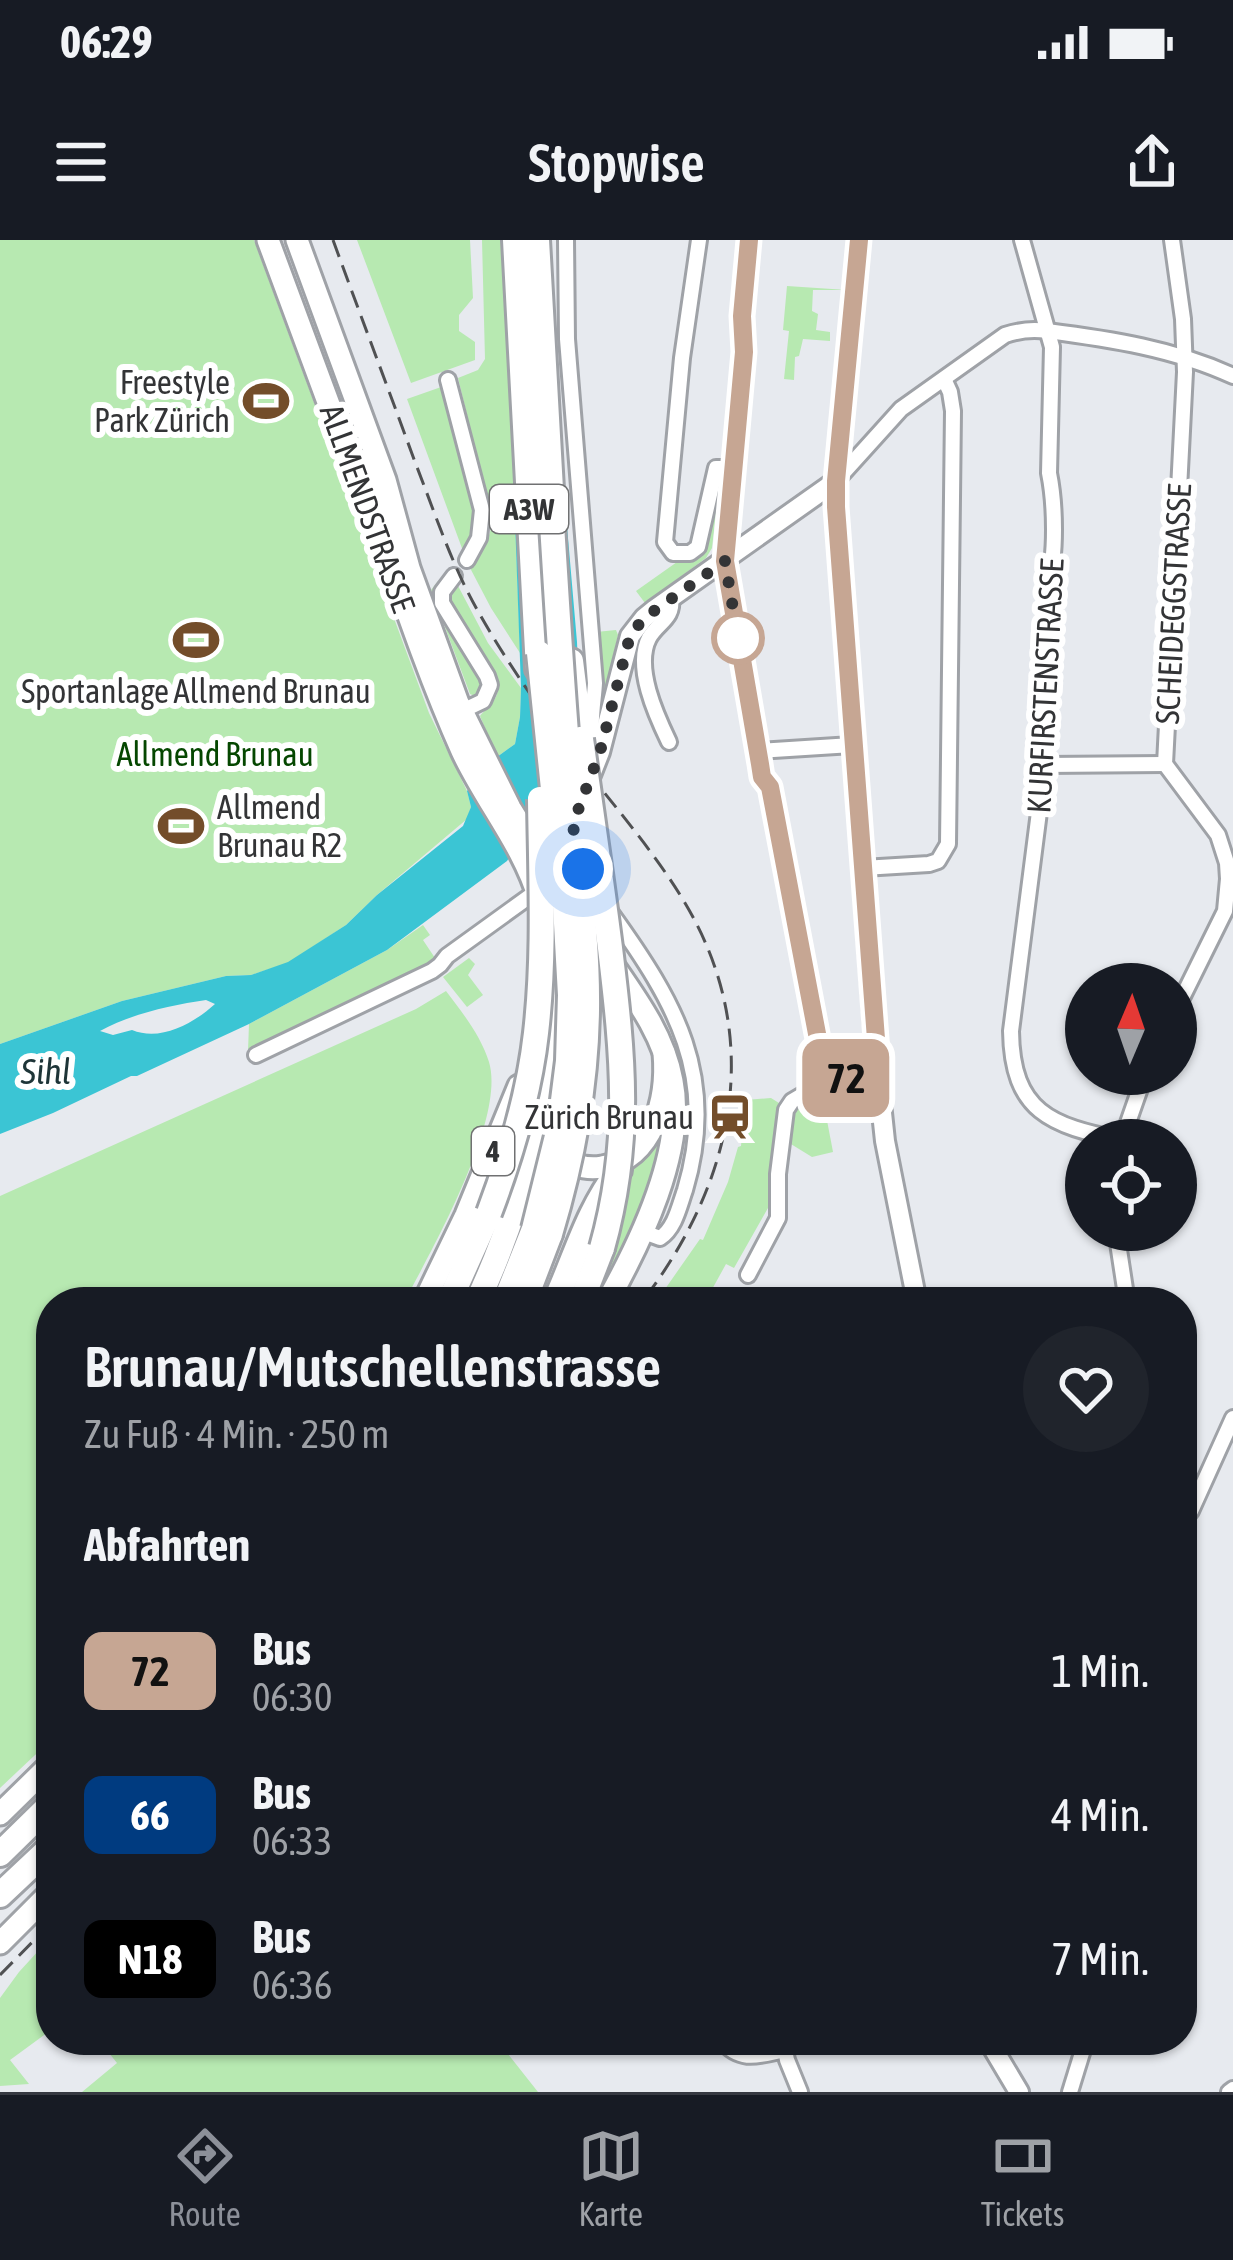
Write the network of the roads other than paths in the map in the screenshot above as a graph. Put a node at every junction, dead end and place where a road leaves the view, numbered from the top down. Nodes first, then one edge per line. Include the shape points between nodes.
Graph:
1 (268, 240) edge
2 (297, 240) edge
3 (514, 240) edge
4 (537, 240) edge
5 (566, 240) edge
6 (699, 240) edge
7 (749, 240) edge
8 (859, 240) edge
9 (1022, 240) edge
10 (1172, 240) edge
11 (1047, 331) junction
12 (1184, 357) junction
13 (1233, 376) edge
14 (944, 379) junction
15 (448, 380) dead end
16 (733, 468) junction
17 (836, 481) junction
18 (551, 509) junction
19 (466, 560) dead end
20 (725, 561) junction
21 (454, 576) dead end
22 (671, 598) junction
23 (538, 653) junction
24 (462, 711) junction
25 (669, 742) dead end
26 (852, 745) junction
27 (758, 751) junction
28 (600, 752) junction
29 (1165, 764) junction
30 (1045, 765) junction
31 (478, 766) junction
32 (577, 813) junction
33 (570, 848) junction
34 (527, 852) junction
35 (863, 868) junction
36 (537, 891) junction
37 (578, 915) junction
38 (1197, 968) edge
39 (622, 978) junction
40 (551, 994) junction
41 (664, 1053) junction
42 (256, 1055) dead end
43 (879, 1079) junction
44 (826, 1081) junction
45 (548, 1094) junction
46 (1065, 1126) edge
47 (625, 1162) junction
48 (641, 1231) junction
49 (542, 1232) junction
50 (1119, 1251) edge
51 (748, 1275) dead end
52 (431, 1287) edge
53 (456, 1287) edge
54 (483, 1287) edge
55 (513, 1287) edge
56 (528, 1287) edge
57 (561, 1287) edge
58 (587, 1287) edge
59 (614, 1287) edge
60 (914, 1287) edge
61 (1125, 1287) edge
62 (1233, 1418) edge
63 (1197, 1496) edge
64 (36, 1779) edge
65 (0, 1814) edge
66 (36, 1819) edge
67 (0, 1854) edge
68 (36, 1866) edge
69 (4, 1896) edge
70 (36, 1907) edge
71 (0, 1943) edge
72 (787, 2055) edge
73 (997, 2055) edge
74 (1081, 2055) edge
75 (800, 2092) edge
76 (1018, 2092) edge
77 (1070, 2092) edge

1 - 31 main road, ALLMENDSTRASSE / 4 via 431,677
2 - 24 main road, ALLMENDSTRASSE / 4
3 - 23 highway, A3W
4 - 18 highway, A3W
5 - 28 street via 568,362 596,683 592,726
6 - 16 street via 665,542 673,554 698,547 716,468
7 - 16 street
8 - 17 street
9 - 11 street, KURFIRSTENSTRASSE
10 - 12 street, SCHEIDEGGSTRASSE
11 - 12 street
11 - 14 street via 1006,334
11 - 30 street, KURFIRSTENSTRASSE via 1053,511
12 - 13 street
12 - 29 street, SCHEIDEGGSTRASSE
14 - 17 street via 884,425
14 - 35 street via 953,411 948,844 929,864
15 - 19 street via 482,510
16 - 20 street
17 - 20 street
17 - 26 street
18 - 49 highway, A3W, bridge via 587,1010 568,1172
18 - 58 highway, bridge via 622,1056 621,1158
20 - 22 street
20 - 27 street
21 - 24 street via 442,603 490,686 483,701
22 - 25 street via 644,664
22 - 28 street via 630,636
23 - 49 highway, A3W, bridge via 570,995
23 - 53 highway, bridge via 542,915 529,1079 490,1214
24 - 31 main road, ALLMENDSTRASSE / 4
26 - 27 street
26 - 35 street
27 - 44 street
28 - 32 street
29 - 30 street
29 - 38 street, SCHEIDEGGSTRASSE via 1217,835 1228,879 1220,922
30 - 46 street, KURFIRSTENSTRASSE via 1011,1052 1026,1096
31 - 34 main road, 4
32 - 33 street
32 - 34 street
33 - 37 street via 566,870
33 - 48 street via 677,1017 695,1088 693,1154 672,1226 660,1238
34 - 36 main road, 4
34 - 37 main road, 4
35 - 43 street
36 - 40 main road, 4
36 - 42 street via 433,971
37 - 39 main road, 4
39 - 40 main road via 580,976
39 - 41 main road, 4
40 - 45 main road
40 - 52 main road, 4
41 - 47 main road via 659,1110
41 - 48 main road, 4 via 674,1124
43 - 44 street
43 - 60 street
44 - 51 street via 785,1110 778,1218
45 - 47 main road via 558,1156 592,1168
45 - 54 highway
47 - 57 highway via 585,1224
48 - 59 main road, 4
49 - 55 highway, A3W
49 - 56 highway, A3W
50 - 61 street
62 - 63 street
64 - 65 main road
66 - 67 highway
68 - 69 highway
70 - 71 main road
72 - 75 street
73 - 76 street
74 - 77 street

